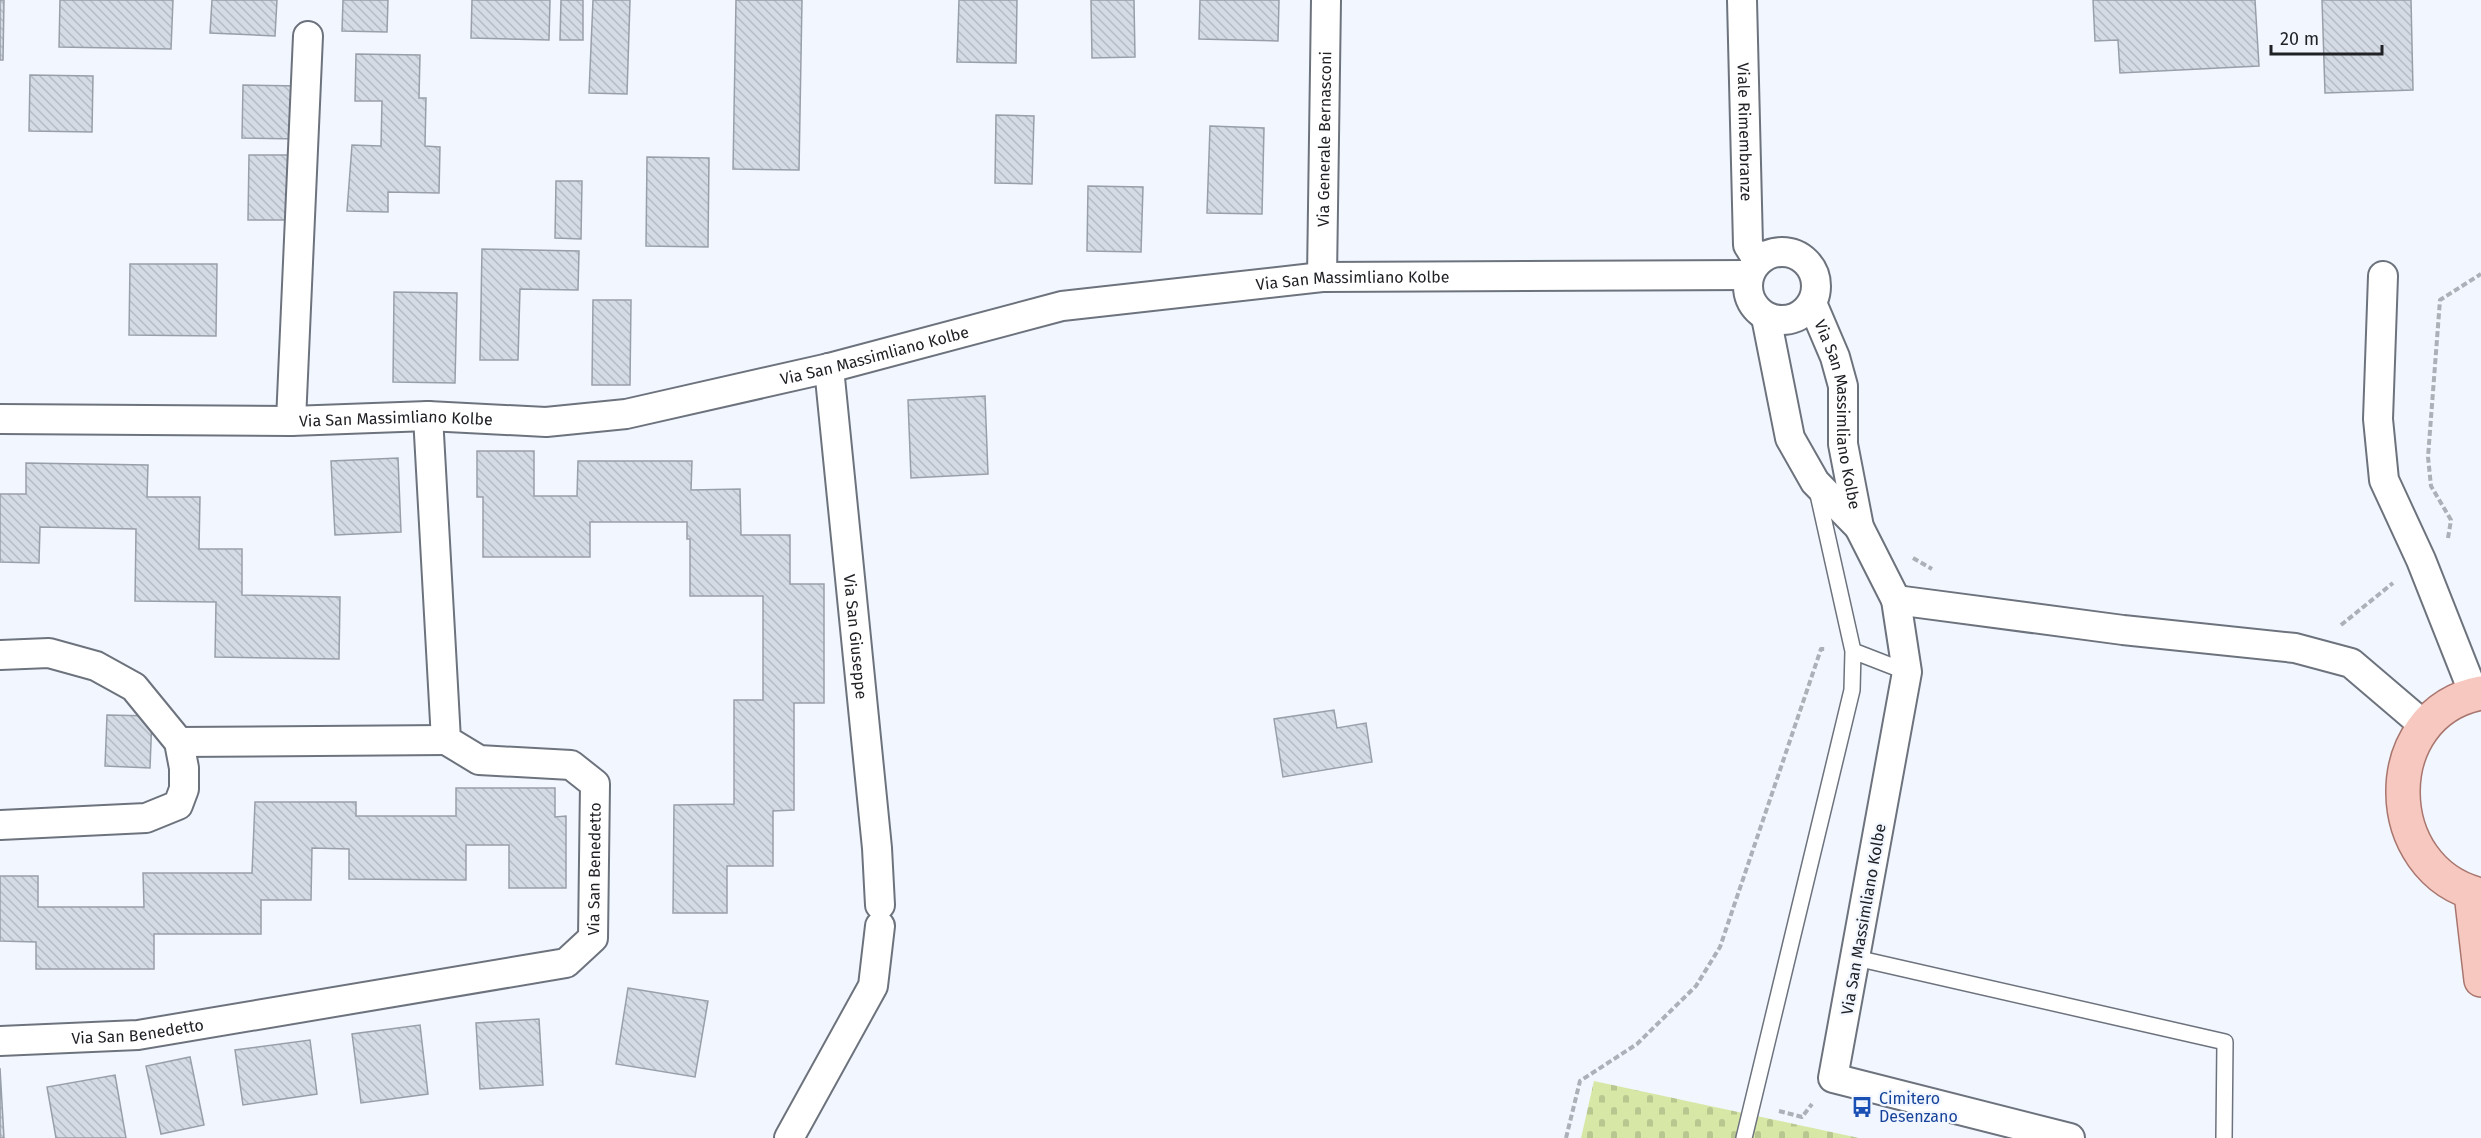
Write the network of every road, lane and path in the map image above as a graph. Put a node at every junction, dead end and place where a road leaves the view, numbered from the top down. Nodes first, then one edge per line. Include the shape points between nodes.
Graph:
1 (1326, 0) edge
2 (1742, 0) edge
3 (308, 36) dead end
4 (1753, 268) junction
5 (2481, 274) edge
6 (2383, 276) dead end
7 (1322, 277) junction
8 (1812, 303) junction
9 (1766, 317) junction
10 (829, 368) junction
11 (428, 416) junction
12 (0, 419) edge
13 (291, 421) junction
14 (1815, 482) junction
15 (1859, 528) junction
16 (1907, 555) dead end
17 (2421, 560) junction
18 (1935, 571) dead end
19 (1896, 600) junction
20 (2333, 632) dead end
21 (1853, 651) junction
22 (0, 655) edge
23 (1906, 672) junction
24 (2478, 694) edge
25 (2426, 727) junction
26 (446, 740) junction
27 (179, 741) junction
28 (0, 825) edge
29 (2476, 894) edge
30 (1856, 958) junction
31 (2481, 980) edge
32 (0, 1041) edge
33 (1769, 1109) dead end
34 (1802, 1117) dead end
35 (789, 1138) edge
36 (1566, 1138) edge
37 (1744, 1138) edge
38 (2070, 1138) edge
39 (2224, 1138) edge

1 - 7 street, Via Generale Bernasconi
2 - 4 street, Viale Rimembranze via 1748,245
3 - 13 street
4 - 7 street, Via San Massimliano Kolbe
4 - 8 street via 1772,253 1794,254 1812,269 1816,292
4 - 9 street via 1748,297
5 - 17 path via 2440,300 2428,457 2431,486 2451,520 2450,536
6 - 17 street via 2378,419 2384,480
7 - 10 street, Via San Massimliano Kolbe via 1062,306
8 - 9 street via 1795,318 1783,321
8 - 15 street, Via San Massimliano Kolbe via 1843,386 1843,444
9 - 14 street, Via San Massimliano Kolbe via 1790,438
10 - 11 street, Via San Massimliano Kolbe via 626,414 546,422
10 - 35 street, Via San Giuseppe via 876,836 880,916 873,986
11 - 13 street, Via San Massimliano Kolbe
11 - 26 street
12 - 13 street, Via San Massimliano Kolbe
14 - 15 street, Via San Massimliano Kolbe
14 - 21 lane
15 - 19 street, Via San Massimliano Kolbe
16 - 18 path
17 - 20 path
17 - 24 street
19 - 23 street, Via San Massimliano Kolbe
19 - 25 street via 2295,648 2352,663
21 - 23 lane
21 - 36 path via 1821,649 1720,947 1696,986 1637,1044 1580,1081
21 - 37 lane via 1852,690
22 - 27 street via 49,653 96,666 134,687
23 - 30 street, Via San Massimliano Kolbe
24 - 25 main road via 2440,713
25 - 29 main road via 2405,766 2403,811 2409,832 2433,869 2451,883
26 - 27 street
26 - 32 street, Via San Benedetto via 479,760 571,765 595,784 593,938 566,963 138,1035
27 - 28 street via 184,789 178,805 146,818
29 - 31 main road
30 - 38 street, Via San Massimliano Kolbe via 1833,1078
30 - 39 lane via 2225,1042
33 - 34 path

